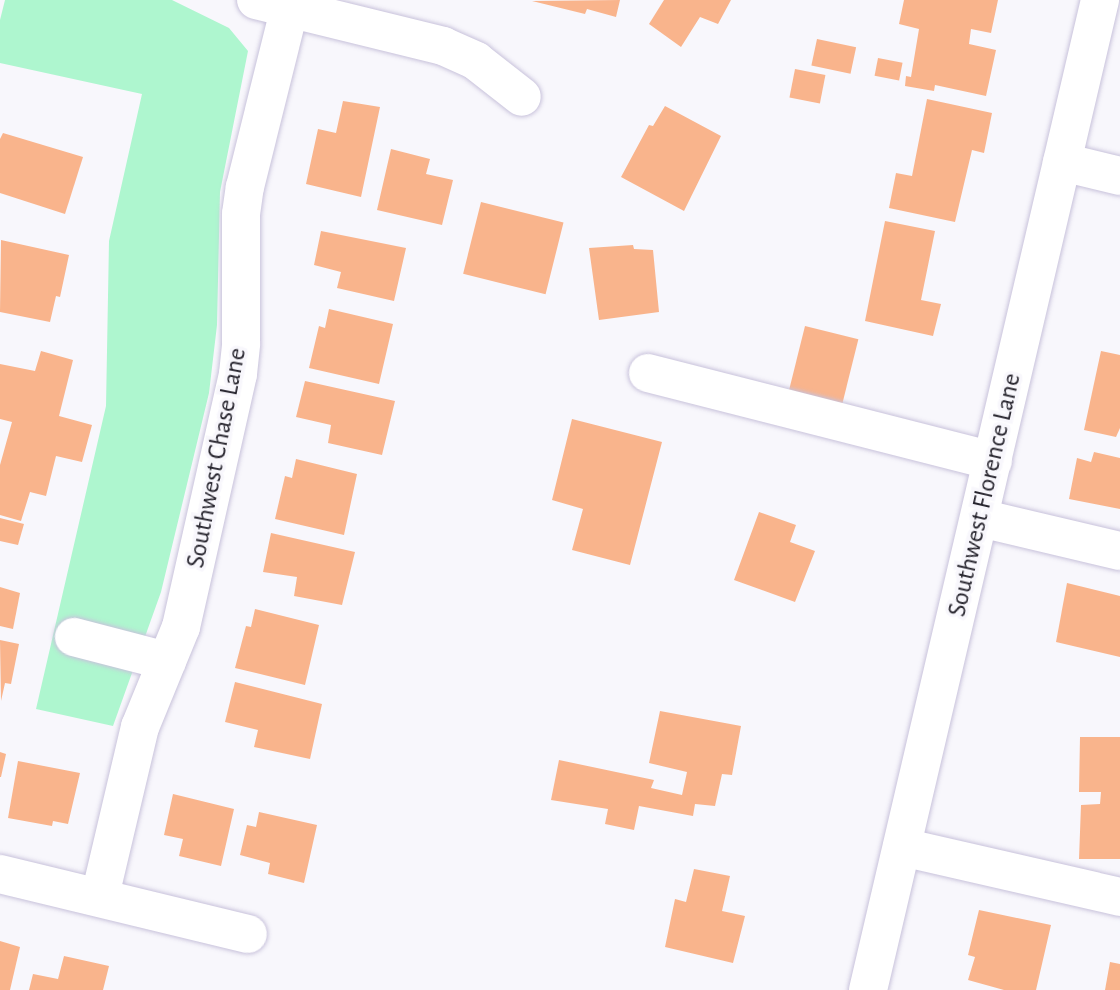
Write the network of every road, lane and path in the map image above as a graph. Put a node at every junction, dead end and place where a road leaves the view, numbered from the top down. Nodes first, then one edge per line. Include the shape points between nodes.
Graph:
1 (1100, 0) edge
2 (272, 5) edge
3 (522, 97) dead end
4 (1062, 162) junction
5 (1120, 176) edge
6 (648, 373) dead end
7 (993, 461) junction
8 (980, 518) junction
9 (1120, 551) edge
10 (74, 637) dead end
11 (167, 661) junction
12 (902, 847) junction
13 (0, 874) edge
14 (100, 897) junction
15 (1120, 897) edge
16 (248, 934) dead end
17 (868, 990) edge

1 - 4 street, Southwest Florence Lane
2 - 3 street via 443,46 476,61
2 - 11 street, Southwest Chase Lane via 241,214 238,374 188,600
4 - 5 street
4 - 7 street, Southwest Florence Lane
6 - 7 street
7 - 8 street, Southwest Florence Lane
8 - 9 street
8 - 12 street, Southwest Florence Lane
10 - 11 street
11 - 14 street, Southwest Chase Lane via 140,727
12 - 15 street
12 - 17 street, Southwest Florence Lane
13 - 14 street
14 - 16 street

